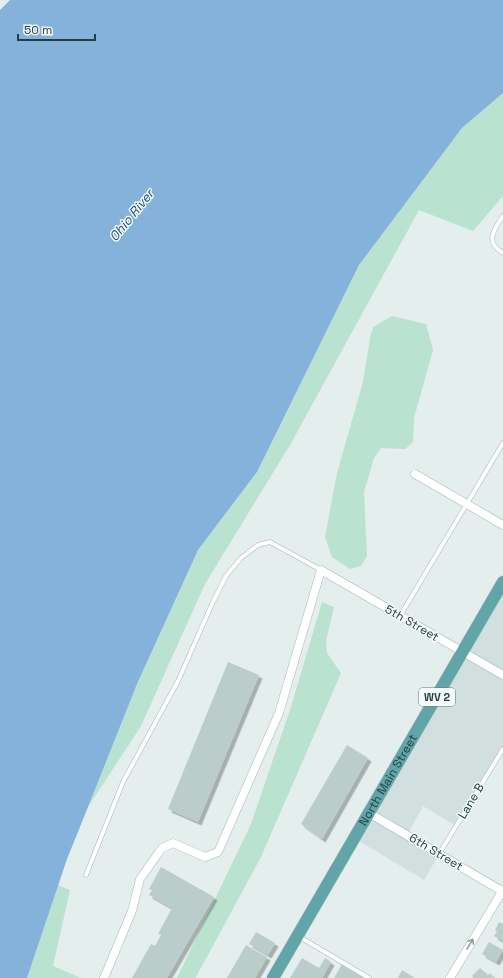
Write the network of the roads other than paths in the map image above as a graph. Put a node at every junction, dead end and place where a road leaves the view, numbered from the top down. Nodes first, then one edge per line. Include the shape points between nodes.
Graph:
1 (503, 216) edge
2 (503, 253) edge
3 (503, 443) edge
4 (415, 474) dead end
5 (467, 504) junction
6 (503, 525) edge
7 (321, 570) junction
8 (503, 582) edge
9 (400, 616) junction
10 (463, 652) junction
11 (503, 675) edge
12 (503, 749) edge
13 (370, 813) junction
14 (439, 854) junction
15 (86, 875) dead end
16 (502, 891) edge
17 (298, 936) junction
18 (104, 978) edge
19 (273, 978) edge
20 (368, 978) edge
21 (450, 978) edge

1 - 2 lane via 492,237 497,250
3 - 5 lane
4 - 5 street
5 - 6 street
5 - 9 lane
7 - 9 street, 5th Street
7 - 15 lane via 270,542 258,545 241,558 226,576 178,681 124,782
7 - 18 street via 279,714 218,852 205,857 173,843 162,848 140,880 132,911
8 - 10 main road, North Main Street / WV 2
9 - 10 street, 5th Street
10 - 11 street, 5th Street
10 - 13 main road, North Main Street / WV 2
12 - 14 lane, Lane B
13 - 14 street, 6th Street
13 - 17 main road, North Main Street / WV 2
14 - 16 street, 6th Street
21 -> 16 street
17 - 19 main road, North Main Street / WV 2
17 - 20 lane

